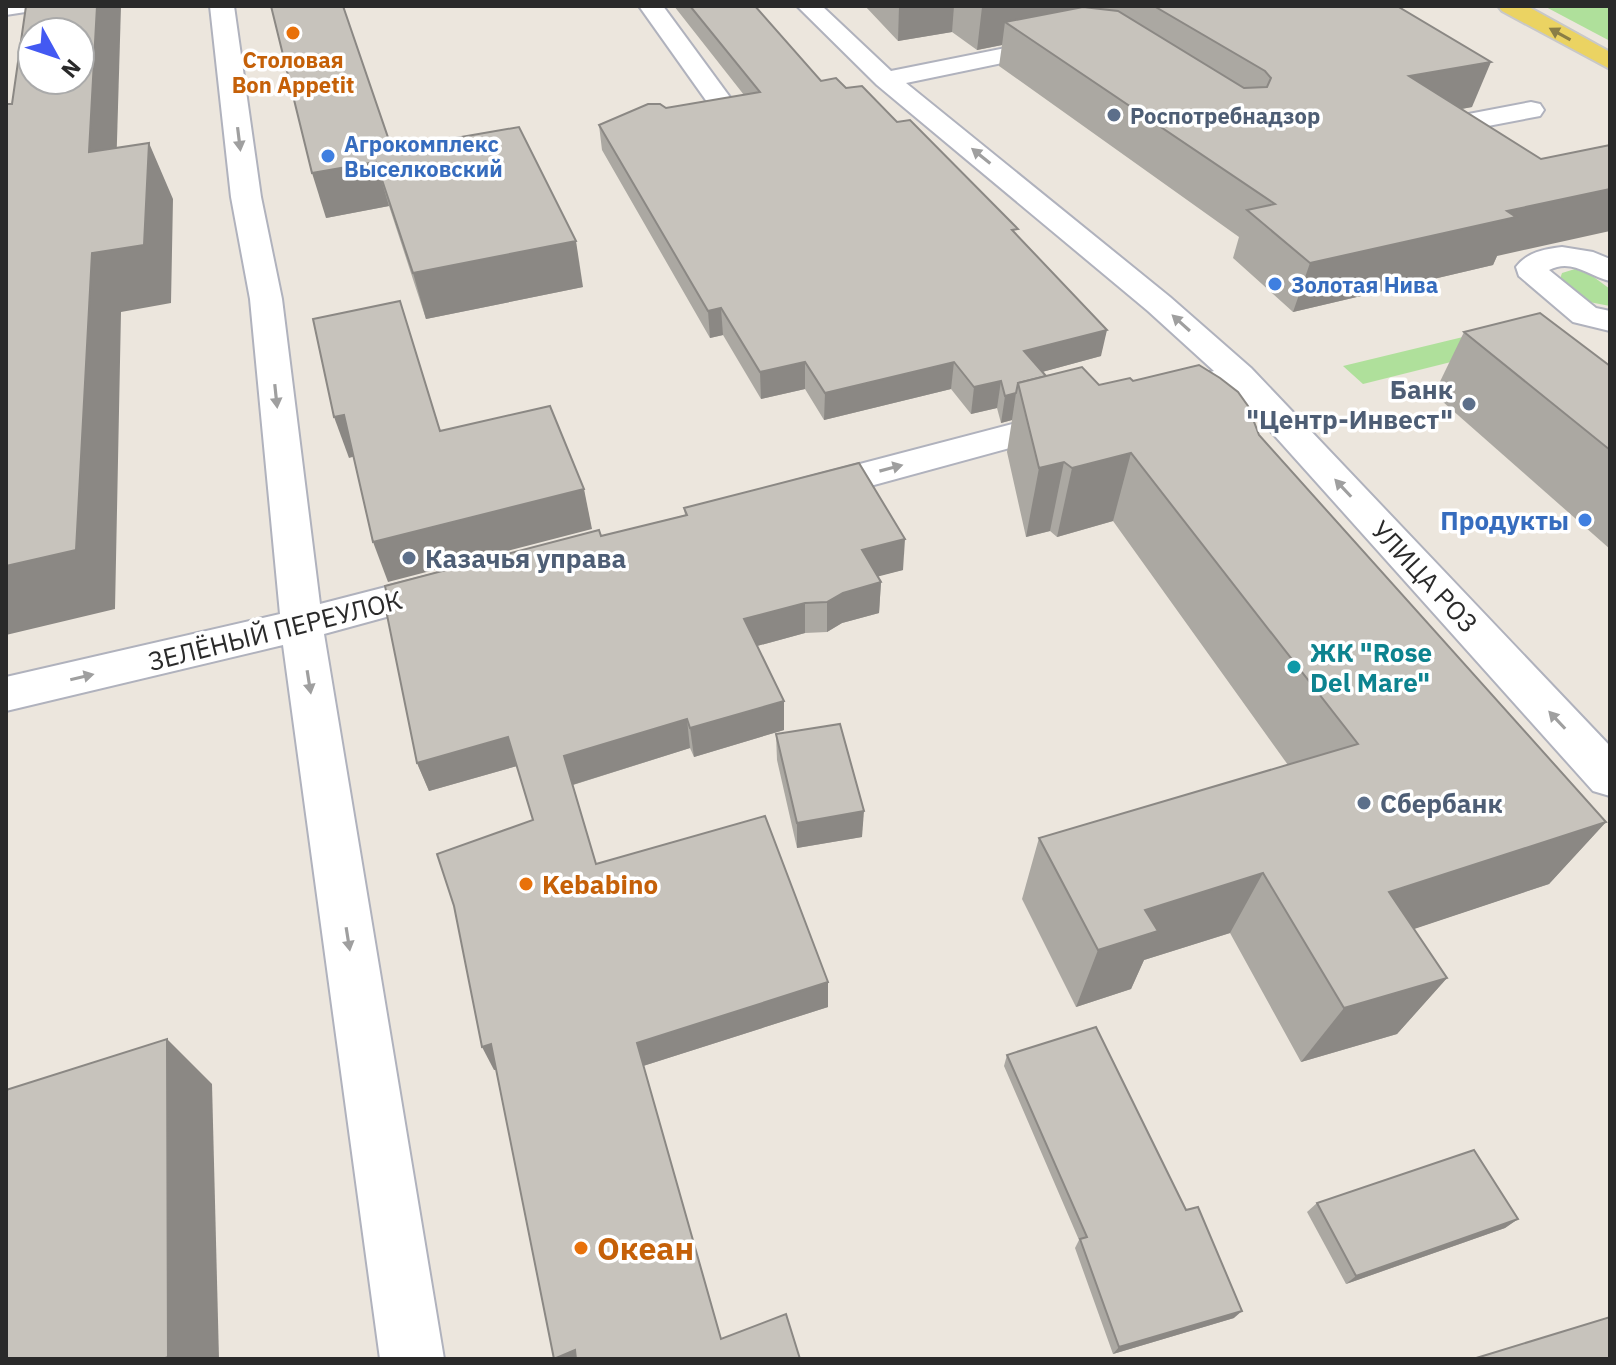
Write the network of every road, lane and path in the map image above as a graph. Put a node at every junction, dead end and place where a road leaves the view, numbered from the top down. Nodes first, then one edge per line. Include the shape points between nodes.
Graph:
1 (24, 6) edge
2 (222, 6) edge
3 (651, 6) edge
4 (809, 6) edge
5 (1510, 6) edge
6 (6, 8) edge
7 (1089, 40) edge
8 (1610, 62) edge
9 (886, 80) junction
10 (719, 100) edge
11 (1531, 110) dead end
12 (1467, 122) edge
13 (1610, 272) edge
14 (1610, 321) edge
15 (1239, 375) junction
16 (776, 498) edge
17 (486, 576) edge
18 (301, 624) junction
19 (6, 694) edge
20 (1610, 777) edge
21 (412, 1359) edge

1 - 6 street
2 -> 18 street via 246,197 266,299
3 - 10 street
4 - 9 street, УЛИЦА РОЗ
8 -> 5 main road
7 - 9 street
15 -> 9 street, УЛИЦА РОЗ
11 - 12 street
13 - 14 street via 1571,255 1532,267 1542,283 1585,315
16 -> 15 street
20 -> 15 street, УЛИЦА РОЗ
17 - 18 street, ЗЕЛЁНЫЙ ПЕРЕУЛОК
19 -> 18 street, ЗЕЛЁНЫЙ ПЕРЕУЛОК
18 -> 21 street

